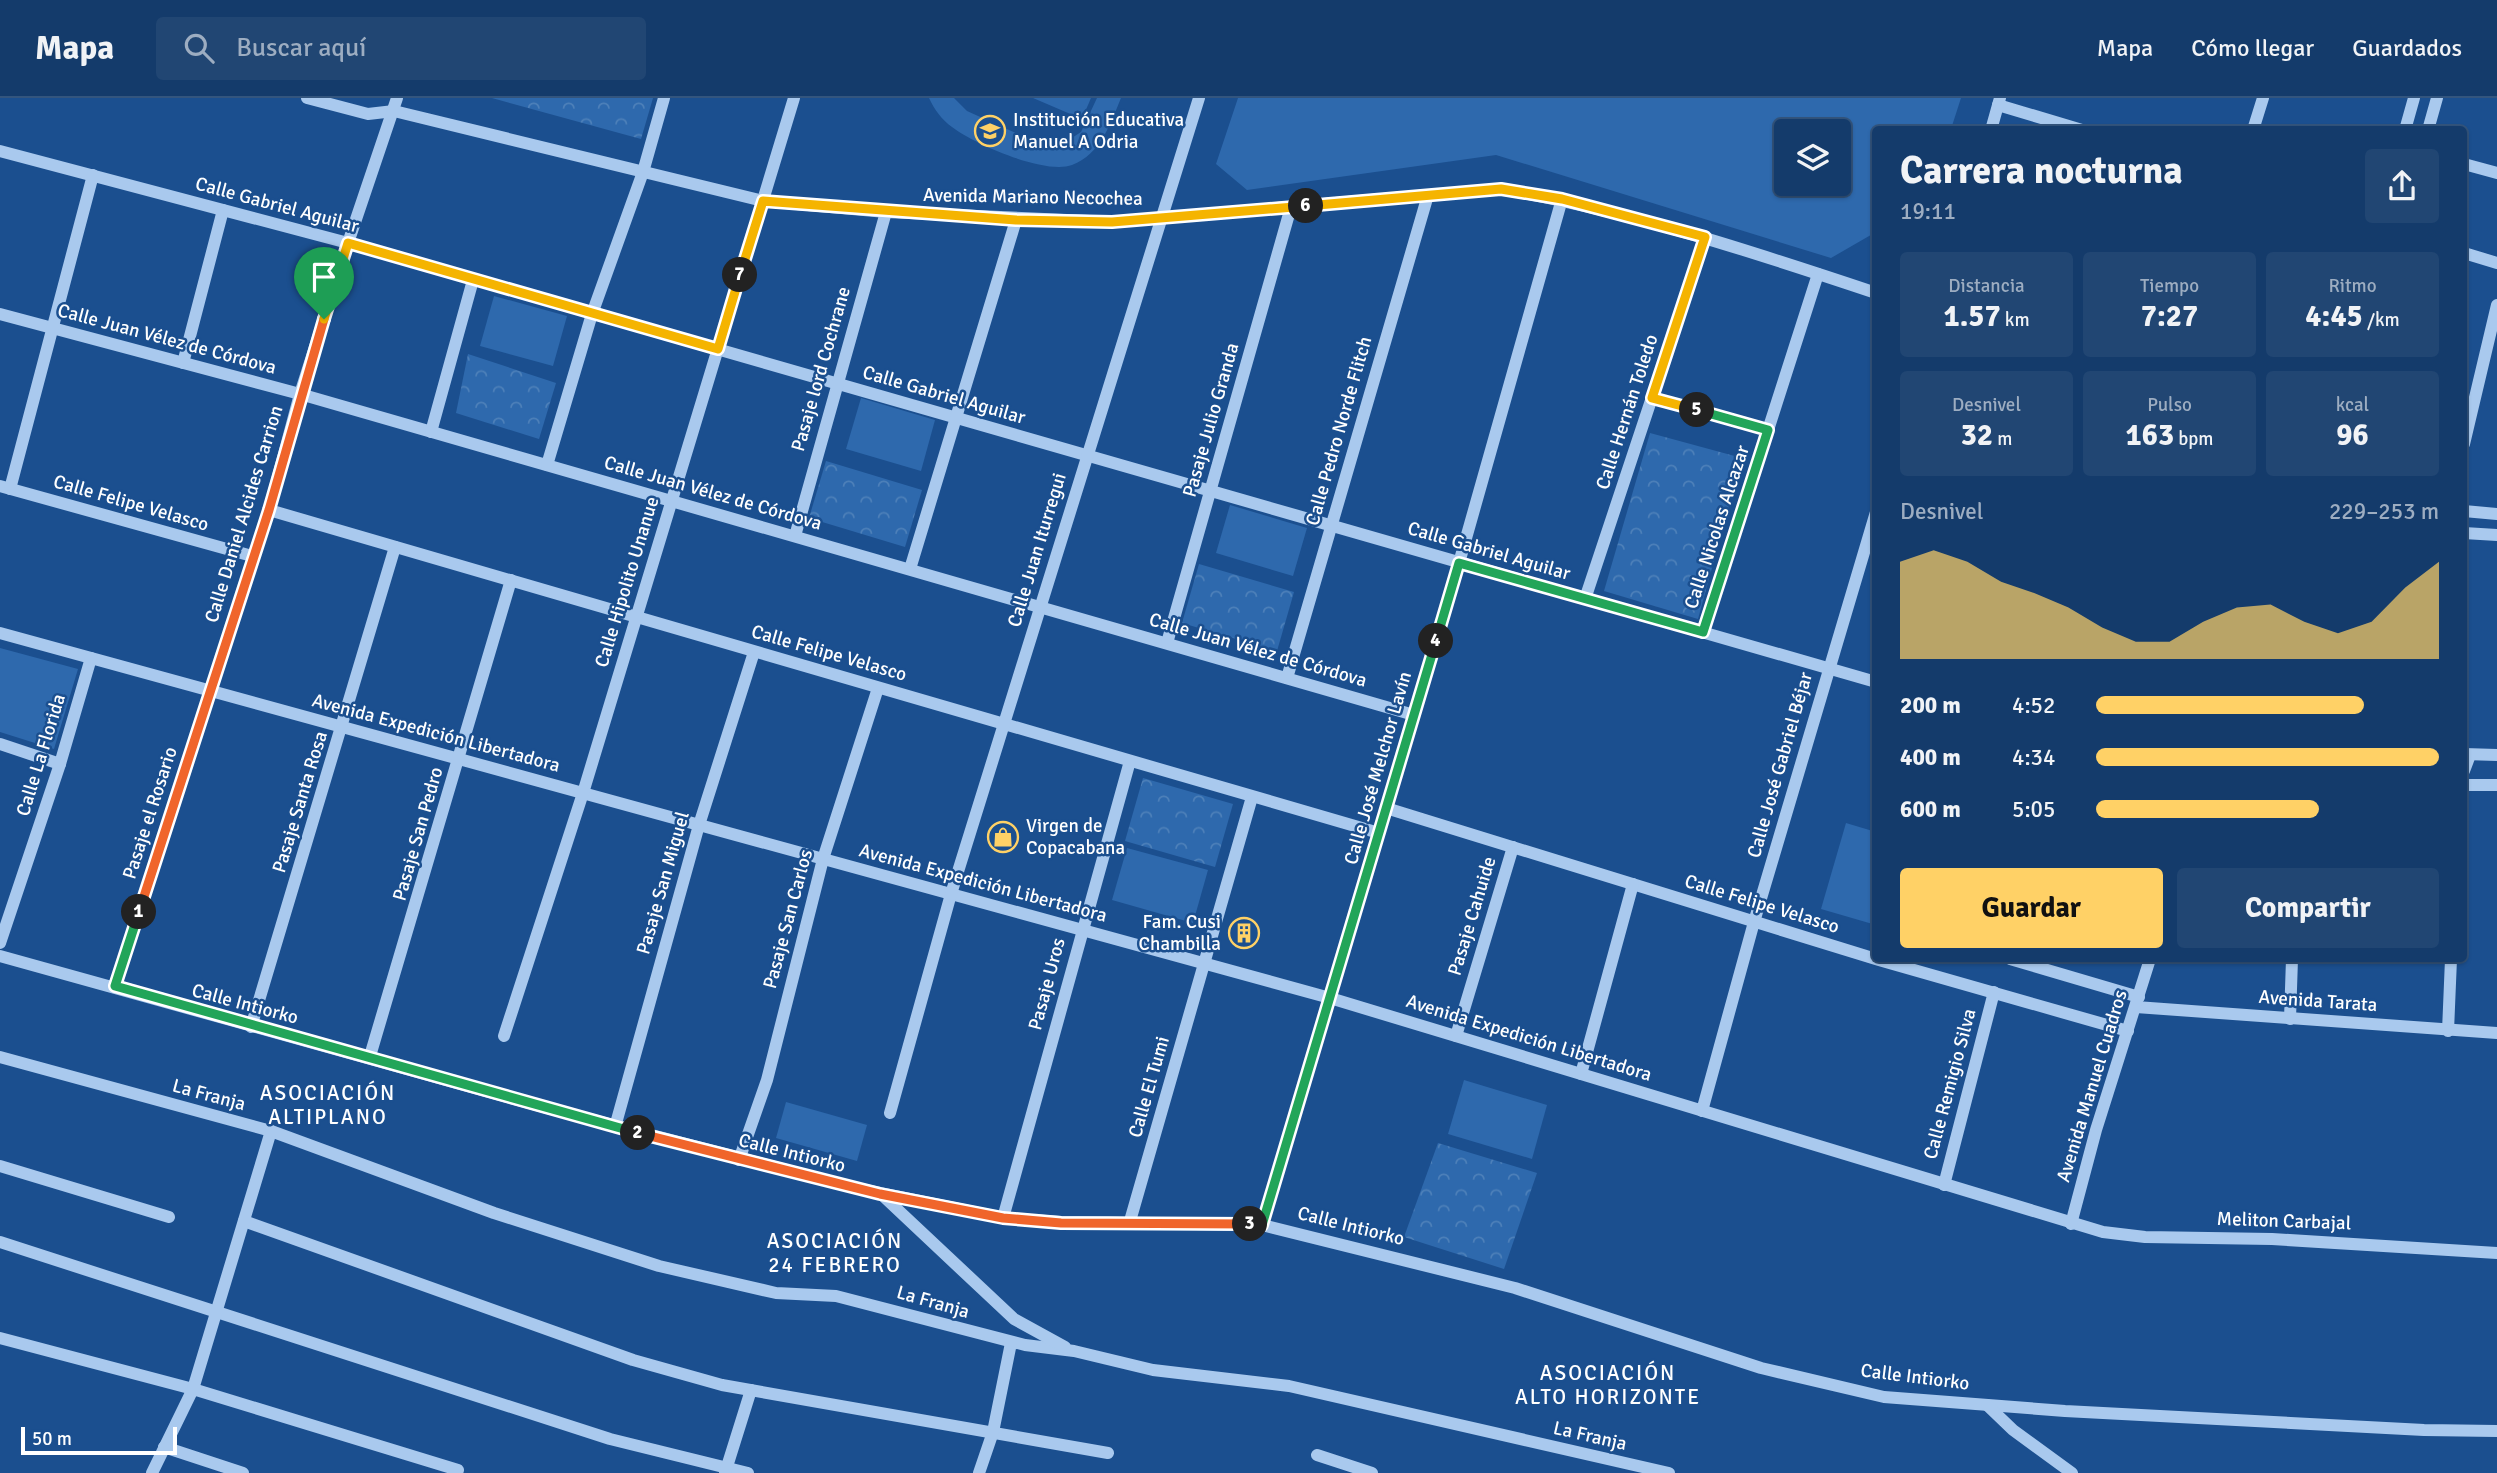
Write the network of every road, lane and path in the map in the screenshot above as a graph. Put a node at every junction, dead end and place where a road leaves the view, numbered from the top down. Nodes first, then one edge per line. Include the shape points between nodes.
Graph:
1 (307, 98) edge
2 (388, 98) edge
3 (664, 98) edge
4 (794, 98) edge
5 (1199, 98) edge
6 (2263, 98) edge
7 (2414, 98) edge
8 (2437, 98) edge
9 (1999, 102) edge
10 (396, 104) edge
11 (1992, 126) edge
12 (2070, 126) edge
13 (2254, 126) edge
14 (2405, 126) edge
15 (2429, 126) edge
16 (0, 150) edge
17 (2467, 165) edge
18 (643, 172) junction
19 (2497, 173) edge
20 (93, 176) junction
21 (1428, 195) junction
22 (1562, 199) junction
23 (763, 201) junction
24 (1291, 207) junction
25 (223, 210) junction
26 (886, 212) junction
27 (1162, 218) junction
28 (1016, 220) junction
29 (1705, 237) junction
30 (348, 243) junction
31 (2467, 254) edge
32 (2497, 263) edge
33 (1818, 274) junction
34 (473, 279) junction
35 (1872, 292) edge
36 (2497, 305) edge
37 (0, 314) edge
38 (592, 314) junction
39 (54, 328) junction
40 (718, 349) junction
41 (183, 363) junction
42 (837, 384) junction
43 (300, 394) junction
44 (1652, 398) junction
45 (954, 417) junction
46 (1768, 430) junction
47 (2467, 430) edge
48 (432, 432) junction
49 (1086, 455) junction
50 (547, 465) junction
51 (5, 487) edge
52 (1211, 491) junction
53 (671, 501) junction
54 (269, 510) junction
55 (2467, 511) edge
56 (2497, 514) edge
57 (1872, 525) edge
58 (1331, 526) junction
59 (2467, 533) edge
60 (2497, 535) edge
61 (794, 536) junction
62 (395, 547) junction
63 (252, 556) junction
64 (1459, 563) junction
65 (909, 569) junction
66 (511, 580) junction
67 (1586, 599) junction
68 (1039, 607) junction
69 (636, 617) junction
70 (1703, 632) junction
71 (0, 633) edge
72 (1167, 643) junction
73 (754, 652) junction
74 (91, 658) junction
75 (1829, 669) junction
76 (1287, 678) junction
77 (1872, 681) edge
78 (878, 688) junction
79 (209, 690) junction
80 (1414, 715) junction
81 (1003, 724) junction
82 (343, 727) junction
83 (0, 744) edge
84 (2467, 755) edge
85 (2497, 755) edge
86 (460, 759) junction
87 (1130, 761) junction
88 (60, 764) junction
89 (2467, 785) edge
90 (2497, 785) edge
91 (583, 793) junction
92 (1252, 797) junction
93 (1386, 808) junction
94 (699, 825) junction
95 (1379, 833) junction
96 (1513, 847) junction
97 (823, 859) junction
98 (1633, 884) junction
99 (951, 894) junction
100 (1754, 922) junction
101 (1082, 930) junction
102 (0, 943) edge
103 (0, 956) edge
104 (1872, 958) edge
105 (1887, 962) edge
106 (2020, 962) edge
107 (2149, 962) edge
108 (2292, 962) edge
109 (2451, 962) edge
110 (1205, 964) junction
111 (115, 986) junction
112 (1994, 992) junction
113 (1330, 998) junction
114 (2137, 1002) junction
115 (2290, 1019) junction
116 (251, 1027) junction
117 (2128, 1031) junction
118 (2448, 1031) junction
119 (2497, 1033) edge
120 (504, 1036) dead end
121 (1456, 1036) junction
122 (370, 1056) junction
123 (0, 1057) edge
124 (1581, 1074) junction
125 (1702, 1111) junction
126 (890, 1113) dead end
127 (615, 1126) junction
128 (271, 1131) junction
129 (739, 1160) junction
130 (0, 1166) edge
131 (1944, 1185) junction
132 (880, 1194) junction
133 (169, 1217) dead end
134 (1003, 1218) junction
135 (244, 1221) junction
136 (1130, 1221) junction
137 (2071, 1224) junction
138 (1262, 1225) junction
139 (0, 1242) edge
140 (2497, 1252) edge
141 (216, 1309) junction
142 (0, 1338) edge
143 (1011, 1343) junction
144 (1074, 1352) junction
145 (193, 1389) junction
146 (751, 1390) junction
147 (1987, 1405) junction
148 (2497, 1431) edge
149 (993, 1432) junction
150 (164, 1447) junction
151 (1108, 1453) dead end
152 (1317, 1455) dead end
153 (458, 1470) dead end
154 (726, 1470) edge
155 (152, 1473) edge
156 (243, 1473) edge
157 (748, 1473) edge
158 (979, 1473) edge
159 (1372, 1473) edge
160 (1669, 1473) edge
161 (2073, 1473) edge

1 - 10 street, Avenida Mariano Necochea via 368,114
2 - 10 street
3 - 18 street
4 - 23 street, Calle Hipolito Unanue
5 - 27 street, Calle Juan Iturregui
6 - 13 street
7 - 14 street
8 - 15 street
9 - 11 street
9 - 12 street
10 - 18 street, Avenida Mariano Necochea
10 - 30 street, Calle Daniel Alcides Carrion
16 - 20 street, Calle Gabriel Aguilar
17 - 19 street
18 - 23 street, Avenida Mariano Necochea
18 - 38 street
20 - 25 street, Calle Gabriel Aguilar
20 - 39 street
21 - 22 street, Avenida Mariano Necochea via 1501,189
21 - 24 street, Avenida Mariano Necochea
21 - 58 street, Calle Pedro Norde Flitch
22 - 29 street, Avenida Mariano Necochea
22 - 64 street, Calle José Melchor Lavín
23 - 26 street, Avenida Mariano Necochea
23 - 40 street, Calle Hipolito Unanue
24 - 27 street, Avenida Mariano Necochea
24 - 52 street, Pasaje Julio Granda
25 - 30 street, Calle Gabriel Aguilar
25 - 41 street
26 - 28 street, Avenida Mariano Necochea
26 - 42 street, Pasaje lord Cochrane
27 - 28 street, Avenida Mariano Necochea
27 - 49 street, Calle Juan Iturregui
28 - 45 street
29 - 33 street, Avenida Mariano Necochea
29 - 44 street, Calle Hernán Toledo
30 - 34 street, Calle Gabriel Aguilar
30 - 43 street, Calle Daniel Alcides Carrion
31 - 32 street
33 - 35 street, Avenida Mariano Necochea
33 - 46 street, Calle Nicolas Alcazar
34 - 38 street, Calle Gabriel Aguilar
34 - 48 street
36 - 47 street
37 - 39 street, Calle Juan Vélez de Córdova
38 - 40 street, Calle Gabriel Aguilar
38 - 50 street
39 - 41 street, Calle Juan Vélez de Córdova
39 - 51 street
40 - 42 street, Calle Gabriel Aguilar
40 - 53 street, Calle Hipolito Unanue
41 - 43 street, Calle Juan Vélez de Córdova
42 - 45 street, Calle Gabriel Aguilar
42 - 61 street, Pasaje lord Cochrane
43 - 48 street, Calle Juan Vélez de Córdova
43 - 54 street, Calle Daniel Alcides Carrion
44 - 46 street
44 - 67 street, Calle Hernán Toledo
45 - 49 street, Calle Gabriel Aguilar
45 - 65 street
46 - 70 street, Calle Nicolas Alcazar
48 - 50 street, Calle Juan Vélez de Córdova
49 - 52 street, Calle Gabriel Aguilar
49 - 68 street, Calle Juan Iturregui
50 - 53 street, Calle Juan Vélez de Córdova
51 - 63 street, Calle Felipe Velasco
52 - 58 street, Calle Gabriel Aguilar
52 - 72 street, Pasaje Julio Granda
53 - 61 street, Calle Juan Vélez de Córdova
53 - 69 street, Calle Hipolito Unanue
54 - 62 street, Calle Felipe Velasco
54 - 63 street, Calle Daniel Alcides Carrion
55 - 56 street
57 - 75 street, Calle José Gabriel Béjar
58 - 64 street, Calle Gabriel Aguilar
58 - 76 street, Calle Pedro Norde Flitch
59 - 60 street
61 - 65 street, Calle Juan Vélez de Córdova
62 - 66 street, Calle Felipe Velasco
62 - 82 street, Pasaje Santa Rosa
63 - 79 street, Calle Daniel Alcides Carrion
64 - 67 street, Calle Gabriel Aguilar
64 - 80 street, Calle José Melchor Lavín
65 - 68 street, Calle Juan Vélez de Córdova
66 - 69 street, Calle Felipe Velasco
66 - 86 street, Pasaje San Pedro
67 - 70 street, Calle Gabriel Aguilar
68 - 72 street, Calle Juan Vélez de Córdova
68 - 81 street, Calle Juan Iturregui
69 - 73 street, Calle Felipe Velasco
69 - 91 street, Calle Hipolito Unanue
70 - 75 street, Calle Gabriel Aguilar
71 - 74 street, Avenida Expedición Libertadora
72 - 76 street, Calle Juan Vélez de Córdova
73 - 78 street, Calle Felipe Velasco
73 - 94 street, Pasaje San Miguel
74 - 79 street, Avenida Expedición Libertadora
74 - 88 street, Calle La Florida
75 - 77 street, Calle Gabriel Aguilar
75 - 100 street, Calle José Gabriel Béjar
76 - 80 street, Calle Juan Vélez de Córdova
78 - 81 street, Calle Felipe Velasco
78 - 97 street, Pasaje San Carlos
79 - 82 street, Avenida Expedición Libertadora
79 - 111 street, Pasaje el Rosario
80 - 93 street, Calle José Melchor Lavín
81 - 87 street, Calle Felipe Velasco
81 - 99 street, Calle Juan Iturregui
82 - 86 street, Avenida Expedición Libertadora
82 - 116 street, Pasaje Santa Rosa
83 - 88 street
84 - 85 street
86 - 91 street, Avenida Expedición Libertadora
86 - 122 street, Pasaje San Pedro
87 - 92 street, Calle Felipe Velasco
87 - 101 street, Pasaje Uros
88 - 102 street, Calle La Florida
89 - 90 street
91 - 94 street, Avenida Expedición Libertadora
91 - 120 street, Calle Hipolito Unanue
92 - 95 street, Calle Felipe Velasco
92 - 110 street, Calle El Tumi
93 - 95 street, Calle José Melchor Lavín
93 - 96 street, Calle Felipe Velasco
94 - 97 street, Avenida Expedición Libertadora
94 - 127 street, Pasaje San Miguel
95 - 113 street, Calle José Melchor Lavín
96 - 98 street, Calle Felipe Velasco
96 - 121 street, Pasaje Cahuide
97 - 99 street, Avenida Expedición Libertadora
97 - 129 street, Pasaje San Carlos via 767,1080
98 - 100 street, Calle Felipe Velasco
98 - 124 street
99 - 101 street, Avenida Expedición Libertadora
99 - 126 street, Calle Juan Iturregui
100 - 104 street, Calle Felipe Velasco
100 - 125 street, Calle José Gabriel Béjar
101 - 110 street, Avenida Expedición Libertadora
101 - 134 street, Pasaje Uros
103 - 111 street, Calle Intiorko
105 - 112 street, Calle Felipe Velasco
106 - 114 street
107 - 114 street, Avenida Manuel Cuadros
108 - 115 street
109 - 118 street
110 - 113 street, Avenida Expedición Libertadora
110 - 136 street, Calle El Tumi
111 - 116 street, Calle Intiorko
112 - 117 street, Calle Felipe Velasco
112 - 131 street, Calle Remigio Silva
113 - 121 street, Avenida Expedición Libertadora
113 - 138 street, Calle José Melchor Lavín
114 - 115 street, Avenida Tarata
114 - 117 street, Avenida Manuel Cuadros
115 - 118 street, Avenida Tarata
116 - 122 street, Calle Intiorko
117 - 137 street, Avenida Manuel Cuadros
118 - 119 street, Avenida Tarata
121 - 124 street, Avenida Expedición Libertadora
122 - 127 street, Calle Intiorko
123 - 128 street, La Franja
124 - 125 street, Avenida Expedición Libertadora
125 - 131 street, Avenida Expedición Libertadora
127 - 129 street, Calle Intiorko
128 - 135 street
128 - 143 street, La Franja via 494,1213 659,1266 776,1293 836,1296
129 - 132 street, Calle Intiorko
130 - 133 street
131 - 137 street, Avenida Expedición Libertadora
132 - 134 street, Calle Intiorko
132 - 144 street via 1014,1319
134 - 136 street, Calle Intiorko via 1061,1223
135 - 141 street
135 - 146 street via 633,1360
136 - 138 street, Calle Intiorko
137 - 140 street, Meliton Carbajal via 2145,1237
138 - 147 street, Calle Intiorko via 1515,1288 1761,1368 1884,1397
139 - 141 street
141 - 145 street
141 - 154 street via 598,1435
142 - 145 street
143 - 144 street, La Franja
143 - 149 street
144 - 160 street, La Franja via 1153,1370 1289,1386
145 - 150 street
145 - 153 street
146 - 149 street
146 - 154 street
147 - 148 street, Calle Intiorko
147 - 161 street
149 - 151 street
149 - 158 street
150 - 155 street
150 - 156 street
152 - 159 street
154 - 157 street

